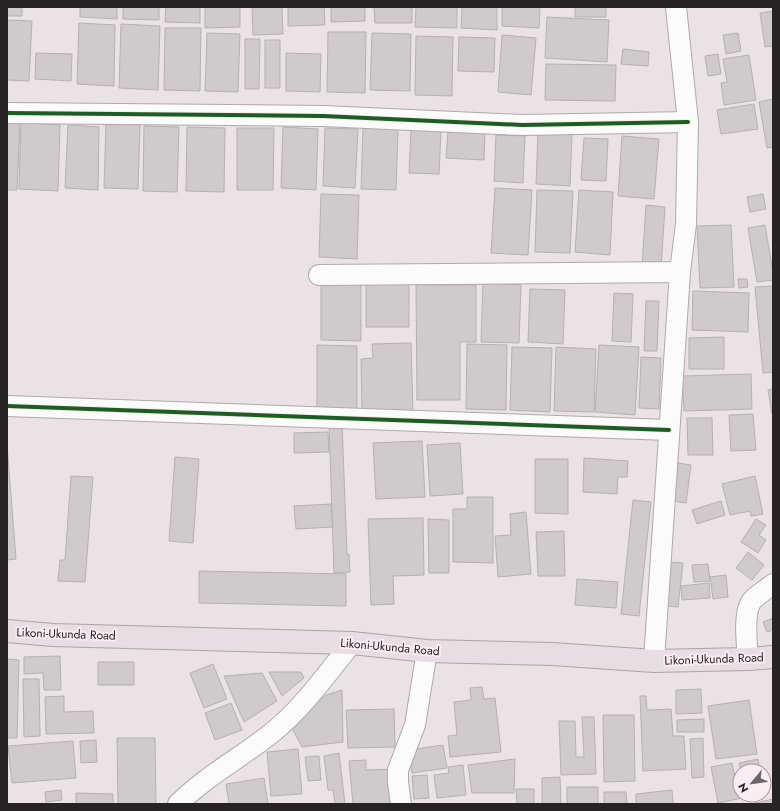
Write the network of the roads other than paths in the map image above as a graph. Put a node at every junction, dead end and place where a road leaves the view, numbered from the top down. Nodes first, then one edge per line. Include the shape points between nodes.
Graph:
1 (676, 7) edge
2 (7, 113) edge
3 (688, 122) junction
4 (680, 272) junction
5 (319, 275) dead end
6 (7, 406) edge
7 (669, 430) junction
8 (773, 584) edge
9 (7, 631) edge
10 (352, 643) junction
11 (427, 651) junction
12 (773, 657) edge
13 (748, 659) junction
14 (654, 661) junction
15 (178, 804) edge
16 (401, 804) edge

1 - 3 street
2 - 3 street via 322,116 522,125
3 - 4 street via 686,224
4 - 5 street
4 - 7 street
6 - 7 street
7 - 14 street
8 - 13 street via 754,598 749,607
9 - 10 highway, Likoni-Ukunda Road
10 - 11 highway, Likoni-Ukunda Road
10 - 15 street via 302,704 274,732
11 - 14 highway, Likoni-Ukunda Road via 552,654
11 - 16 street via 415,725 398,770
12 - 13 highway, Likoni-Ukunda Road
13 - 14 highway, Likoni-Ukunda Road

